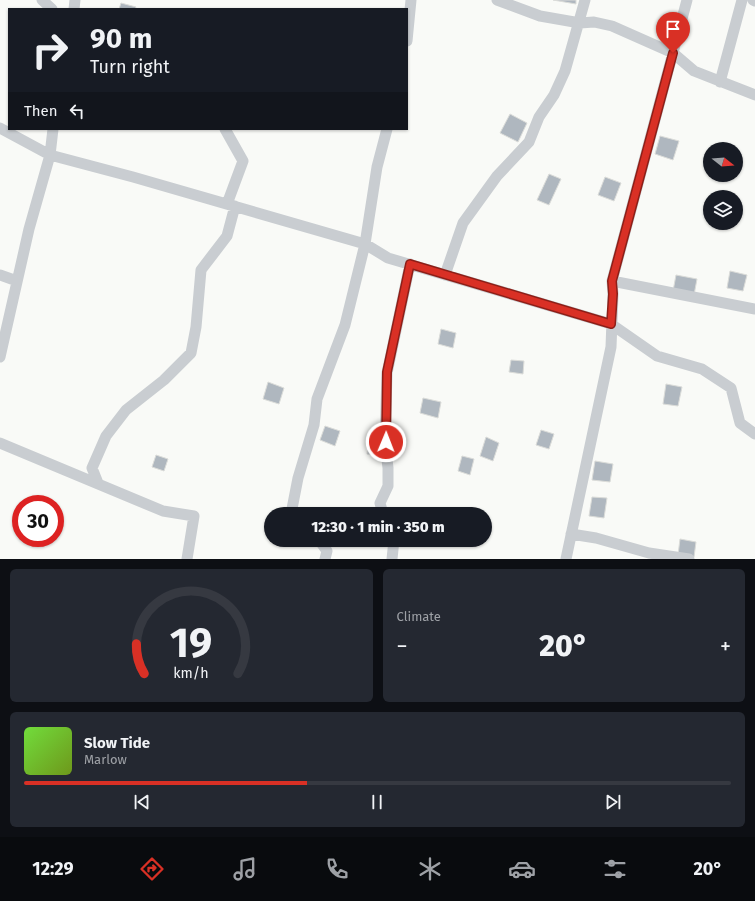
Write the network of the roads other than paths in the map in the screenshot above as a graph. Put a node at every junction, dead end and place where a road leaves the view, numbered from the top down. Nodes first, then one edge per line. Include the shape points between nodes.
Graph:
1 (42, 0) edge
2 (411, 0) edge
3 (497, 0) edge
4 (585, 0) edge
5 (742, 0) edge
6 (690, 1) edge
7 (51, 8) edge
8 (580, 23) junction
9 (408, 31) edge
10 (673, 53) junction
11 (720, 82) junction
12 (755, 95) edge
13 (0, 128) edge
14 (54, 130) edge
15 (227, 130) edge
16 (388, 130) edge
17 (50, 155) junction
18 (231, 205) junction
19 (365, 244) junction
20 (410, 264) junction
21 (0, 275) edge
22 (445, 275) junction
23 (17, 281) junction
24 (612, 281) junction
25 (755, 309) edge
26 (611, 324) junction
27 (0, 357) edge
28 (755, 434) edge
29 (0, 442) edge
30 (98, 483) junction
31 (292, 507) edge
32 (381, 507) edge
33 (571, 534) junction
34 (323, 547) edge
35 (393, 547) edge
36 (187, 559) edge
37 (325, 559) edge
38 (392, 559) edge
39 (566, 559) edge
40 (689, 559) edge

1 - 7 street
2 - 9 street
3 - 8 street via 540,16
4 - 8 street
5 - 11 street
6 - 10 street
8 - 10 street via 594,22 612,26
8 - 22 street via 565,72 539,117 529,142 496,176 463,223
10 - 11 street via 694,72
10 - 24 street
11 - 12 street
13 - 17 street
14 - 17 street
15 - 18 street via 243,161
16 - 19 street via 377,167
17 - 18 street
17 - 23 street
18 - 19 street
18 - 30 street via 227,236 201,270 191,353 164,380 126,410 106,436 92,468
19 - 20 street via 388,258
19 - 31 street via 345,325 317,399 314,425
20 - 22 street
20 - 32 street via 387,372 388,486 380,503
21 - 23 street
22 - 26 street
23 - 27 street
24 - 25 street
24 - 26 street
26 - 28 street via 657,356 702,369 731,388 740,423
26 - 33 street via 611,347
29 - 30 street
30 - 36 street via 163,511 194,516
33 - 39 street
33 - 40 street via 596,538 649,553
34 - 37 street via 326,551
35 - 38 street

